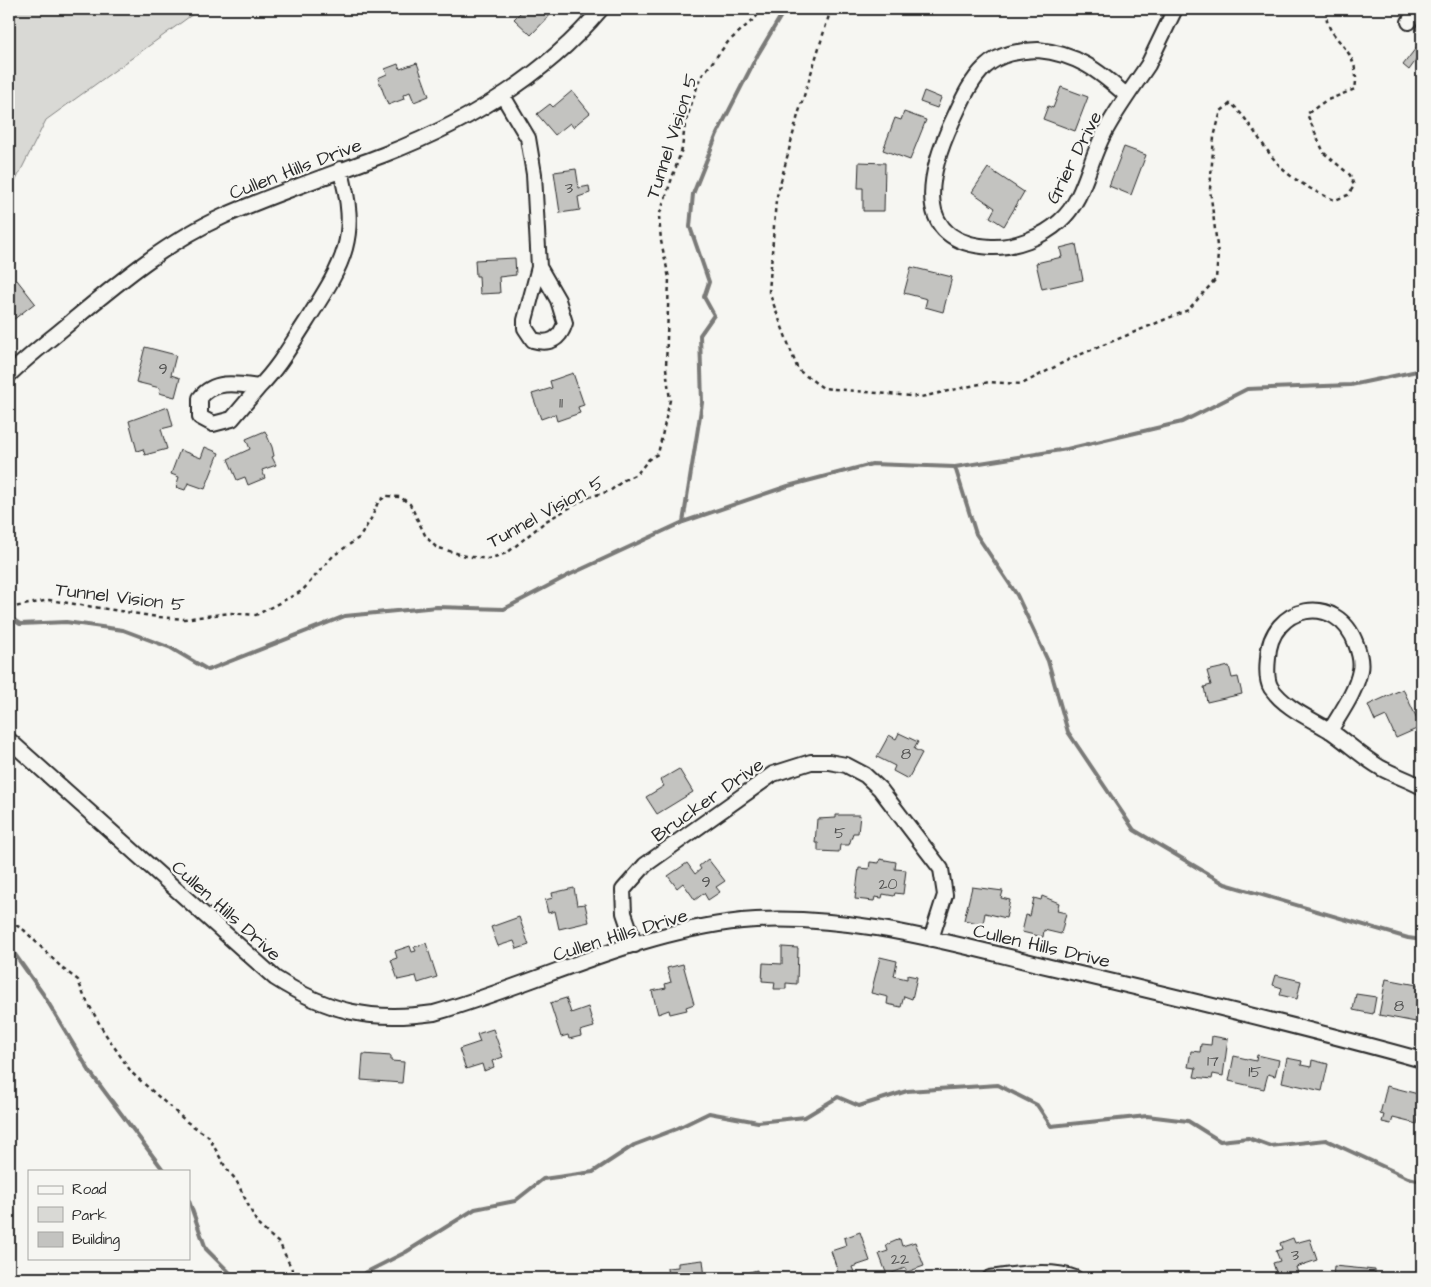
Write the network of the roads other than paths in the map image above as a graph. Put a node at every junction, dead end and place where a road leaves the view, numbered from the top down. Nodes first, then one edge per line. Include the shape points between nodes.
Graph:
1 (601, 9) edge
2 (1175, 9) edge
3 (1418, 9) edge
4 (1409, 22) dead end
5 (503, 96) junction
6 (1127, 96) junction
7 (340, 170) junction
8 (539, 267) junction
9 (9, 375) edge
10 (259, 387) dead end
11 (1330, 731) junction
12 (9, 740) edge
13 (1422, 787) edge
14 (931, 939) junction
15 (635, 945) junction
16 (1422, 1060) edge
17 (990, 1278) edge
18 (1075, 1278) edge

1 - 5 street, Cullen Hills Drive via 564,50
2 - 6 street, Grier Drive via 1152,56
3 - 4 street
5 - 7 street, Cullen Hills Drive via 424,137
5 - 8 street via 528,138 532,156
6 - 6 street, Grier Drive via 1100,142 1069,212 1045,233 1012,245 982,246 948,234 935,217 931,196 933,173 942,145 974,81 996,59 1023,51 1057,52 1082,61
7 - 9 street, Cullen Hills Drive via 192,232 98,300
7 - 10 street via 350,214 341,262 275,371
8 - 8 street via 524,320 533,340 548,342 562,332 565,323 558,300
11 - 11 street via 1356,685 1359,653 1348,626 1338,616 1324,611 1309,611 1279,624 1272,637 1267,661 1270,686 1292,708
11 - 13 street via 1380,767
12 - 15 street, Cullen Hills Drive via 252,959 303,996 328,1006 378,1017 434,1013
14 - 15 street, Cullen Hills Drive via 835,922 788,920 742,922 682,932
14 - 15 street, Brucker Drive via 945,895 941,869 880,789 865,775 846,765 820,762 773,774 646,865 623,890 624,913
14 - 16 street, Cullen Hills Drive via 1215,1005
17 - 18 street via 1035,1274

